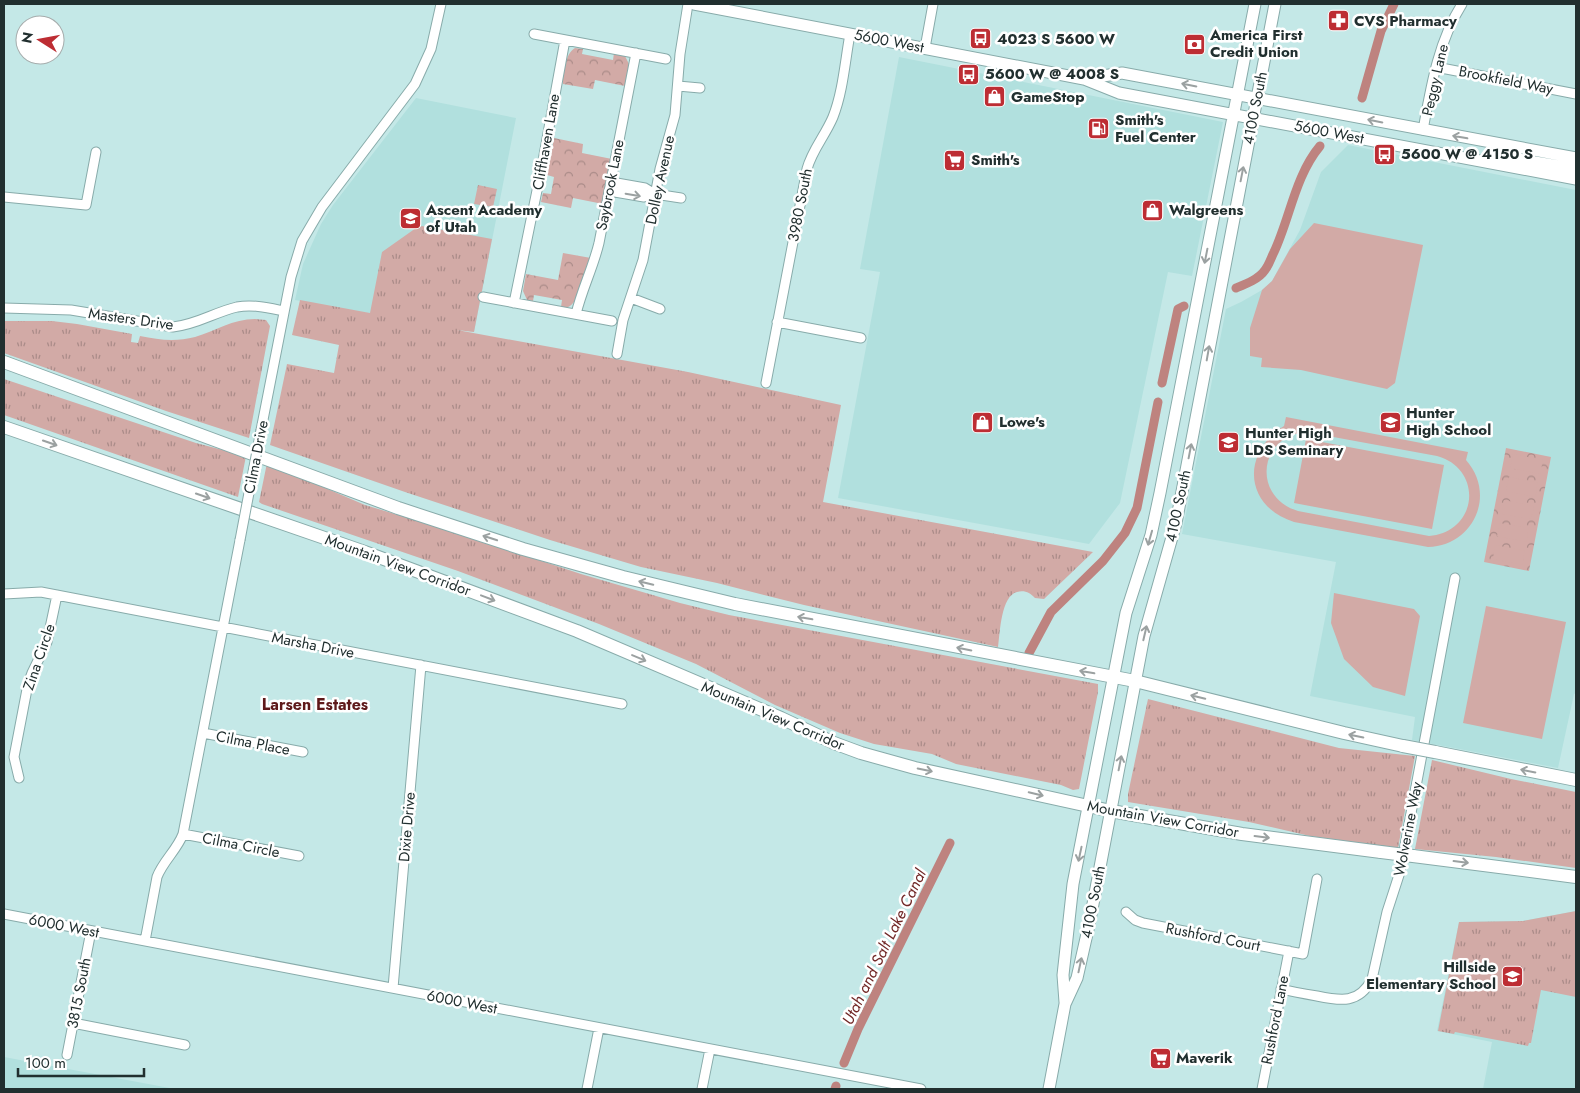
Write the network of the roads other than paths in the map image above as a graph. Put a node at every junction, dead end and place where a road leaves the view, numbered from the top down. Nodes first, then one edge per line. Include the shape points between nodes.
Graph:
1 (441, 4) edge
2 (688, 4) edge
3 (694, 4) edge
4 (933, 4) edge
5 (1255, 4) edge
6 (1275, 4) edge
7 (1462, 4) edge
8 (534, 34) dead end
9 (850, 34) junction
10 (565, 40) junction
11 (925, 48) junction
12 (636, 53) junction
13 (666, 58) dead end
14 (1436, 67) junction
15 (1084, 79) junction
16 (678, 86) junction
17 (700, 88) dead end
18 (1237, 94) junction
19 (1576, 94) edge
20 (1257, 98) junction
21 (1233, 114) junction
22 (1253, 118) junction
23 (1423, 130) junction
24 (96, 152) dead end
25 (1576, 158) edge
26 (1492, 163) junction
27 (1576, 169) edge
28 (1576, 179) edge
29 (610, 187) junction
30 (656, 194) junction
31 (4, 197) edge
32 (681, 198) dead end
33 (483, 297) dead end
34 (631, 298) junction
35 (514, 303) junction
36 (4, 308) edge
37 (660, 309) dead end
38 (284, 311) junction
39 (576, 314) junction
40 (612, 321) dead end
41 (777, 322) junction
42 (862, 338) dead end
43 (617, 354) dead end
44 (4, 362) edge
45 (766, 382) dead end
46 (4, 427) edge
47 (1455, 578) dead end
48 (4, 594) edge
49 (57, 595) junction
50 (223, 628) junction
51 (420, 665) junction
52 (1114, 677) junction
53 (1135, 681) junction
54 (622, 704) dead end
55 (203, 733) junction
56 (303, 752) dead end
57 (19, 778) dead end
58 (1576, 780) edge
59 (1089, 806) junction
60 (1111, 810) junction
61 (183, 834) junction
62 (299, 856) dead end
63 (1576, 877) edge
64 (1317, 879) dead end
65 (1126, 912) dead end
66 (4, 914) edge
67 (91, 931) junction
68 (144, 941) junction
69 (1288, 951) junction
70 (394, 988) junction
71 (1281, 989) junction
72 (1065, 1004) junction
73 (73, 1023) junction
74 (599, 1028) junction
75 (185, 1045) dead end
76 (710, 1049) junction
77 (67, 1055) dead end
78 (587, 1089) edge
79 (702, 1089) edge
80 (921, 1089) edge
81 (1049, 1089) edge
82 (1262, 1089) edge

1 - 38 street, Cilma Drive via 431,49 415,84 308,230 294,265
2 - 16 street, Dolley Avenue
3 - 9 main road, 5600 West
4 - 11 street
5 - 18 main road, 4100 South
6 - 20 main road, 4100 South
7 - 14 street, Peggy Lane via 1448,29
8 - 10 street
9 - 11 main road, 5600 West
9 - 41 street, 3980 South via 836,109 810,156
10 - 12 street
10 - 35 street, Cliffhaven Lane
11 - 15 main road, 5600 West
12 - 13 street
12 - 29 street, Saybrook Lane
14 - 19 street, Brookfield Way
14 - 23 street, Peggy Lane
18 -> 15 main road, 5600 West via 1122,73
15 - 21 main road, 5600 West via 1119,92
16 - 17 street
16 - 30 street, Dolley Avenue via 675,115
18 - 20 main road, 5600 West
18 - 21 main road, 4100 South
20 - 22 main road, 4100 South
23 -> 20 main road, 5600 West
21 - 22 main road, 5600 West
21 -> 52 main road, 4100 South via 1160,493 1151,535 1126,613
22 - 26 main road, 5600 West
53 -> 22 main road, 4100 South via 1152,602 1176,524
25 -> 23 main road, 5600 West
24 - 31 street via 86,205
26 - 27 main road via 1493,158 1501,156
26 - 28 main road, 5600 West
29 - 30 street via 644,197
29 - 39 street, Saybrook Lane via 598,249
30 - 32 street
30 - 34 street, Dolley Avenue via 643,260
33 - 35 street
34 - 37 street
34 - 43 street, Dolley Avenue
35 - 39 street
36 - 38 street, Masters Drive via 71,310 173,327 189,325 244,306
38 - 50 street, Cilma Drive, bridge
39 - 40 street
41 - 42 street
41 - 45 street, 3980 South
52 -> 44 highway via 735,604 568,562 389,504
46 -> 59 highway, Mountain View Corridor via 365,552 567,628 834,743 888,761
47 - 71 street, Wolverine Way via 1400,872 1372,979 1360,994 1345,1000
48 - 49 street, Marsha Drive via 36,592
49 - 50 street, Marsha Drive
49 - 57 street, Zina Circle via 45,647 28,684 14,757
50 - 51 street, Marsha Drive
50 - 55 street, Cilma Drive
51 - 54 street, Marsha Drive
51 - 70 street, Dixie Drive
52 - 53 highway
52 - 59 main road, 4100 South
58 -> 53 highway, bridge via 1344,733
60 -> 53 main road, 4100 South
55 - 56 street, Cilma Place
55 - 61 street, Cilma Drive
59 - 60 highway, Mountain View Corridor
59 -> 72 main road, 4100 South via 1065,950
60 -> 63 highway, Mountain View Corridor, bridge via 1242,834
72 -> 60 main road, 4100 South via 1077,978
61 - 62 street, Cilma Circle
61 - 68 street, Cilma Drive via 157,877
64 - 69 street, Rushford Court via 1303,954
65 - 69 street, Rushford Court via 1143,923
66 - 67 street, 6000 West
67 - 68 street, 6000 West
67 - 73 street, 3815 South
68 - 70 street, 6000 West
69 - 71 street, Rushford Lane
70 - 74 street, 6000 West
71 - 82 street, Rushford Lane
72 - 81 main road, 4100 South
73 - 75 street
73 - 77 street, 3815 South
74 - 76 street, 6000 West
74 - 78 street
76 - 79 street
76 - 80 street, 6000 West

